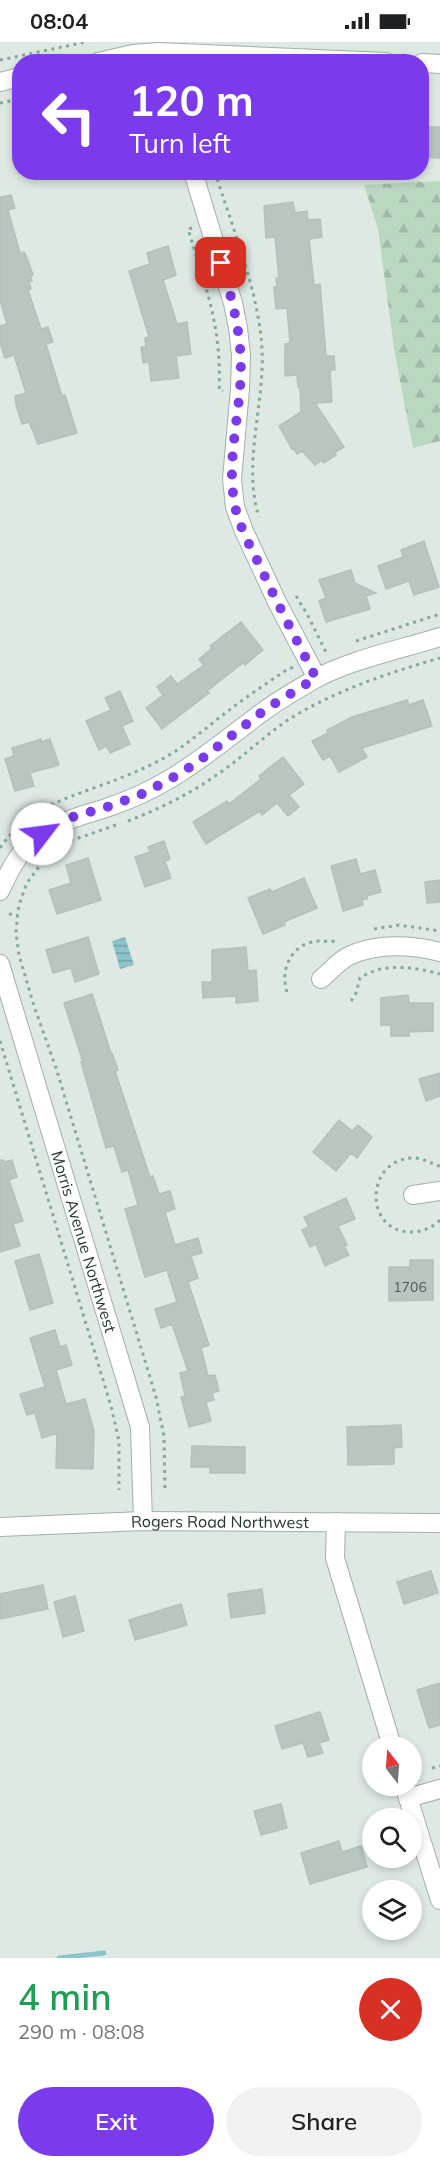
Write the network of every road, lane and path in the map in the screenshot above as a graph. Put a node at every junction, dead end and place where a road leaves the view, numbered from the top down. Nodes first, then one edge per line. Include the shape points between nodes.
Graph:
1 (86, 42) edge
2 (29, 54) edge
3 (133, 54) edge
4 (167, 54) edge
5 (195, 180) edge
6 (217, 180) edge
7 (188, 230) dead end
8 (240, 394) junction
9 (262, 523) dead end
10 (295, 595) dead end
11 (440, 615) edge
12 (440, 637) edge
13 (355, 641) dead end
14 (336, 648) dead end
15 (326, 652) junction
16 (318, 656) dead end
17 (440, 658) edge
18 (329, 659) dead end
19 (297, 666) dead end
20 (316, 678) junction
21 (0, 848) edge
22 (0, 891) edge
23 (9, 914) dead end
24 (17, 915) junction
25 (440, 952) edge
26 (0, 964) edge
27 (440, 974) edge
28 (321, 979) dead end
29 (351, 1000) dead end
30 (0, 1041) edge
31 (440, 1191) edge
32 (413, 1196) dead end
33 (119, 1490) dead end
34 (165, 1492) dead end
35 (143, 1521) junction
36 (336, 1522) junction
37 (440, 1523) edge
38 (0, 1527) edge
39 (389, 1736) edge
40 (440, 1766) edge
41 (432, 1768) dead end
42 (440, 1789) edge
43 (422, 1791) edge
44 (407, 1796) edge
45 (440, 1900) edge

1 - 2 path
3 - 4 street
5 - 8 street via 235,311 241,355
6 - 9 path via 259,323 262,377 253,484
7 - 8 path via 214,312 220,351 219,390
8 - 20 street via 232,479 235,507
10 - 15 path
11 - 13 path
12 - 20 street
14 - 15 path
15 - 16 path
15 - 18 path
17 - 24 path via 325,699 273,730 219,774 184,795 143,816 67,842 35,871 21,896
19 - 21 path via 285,670 168,756 119,779 55,801 17,829
20 - 22 street via 167,781 142,794 66,819 42,834 23,851
23 - 24 path
24 - 34 path via 19,955 156,1396 164,1436
25 - 28 street via 415,946 349,955
26 - 35 street, Morris Avenue Northwest via 140,1427
27 - 29 path via 407,967 376,971 360,978
30 - 33 path via 111,1406 118,1441
31 - 32 street
35 - 36 street, Rogers Road Northwest
35 - 38 street, Rogers Road Northwest
36 - 37 street, Rogers Road Northwest
36 - 39 street via 335,1558
40 - 41 path
42 - 43 street
44 - 45 street

